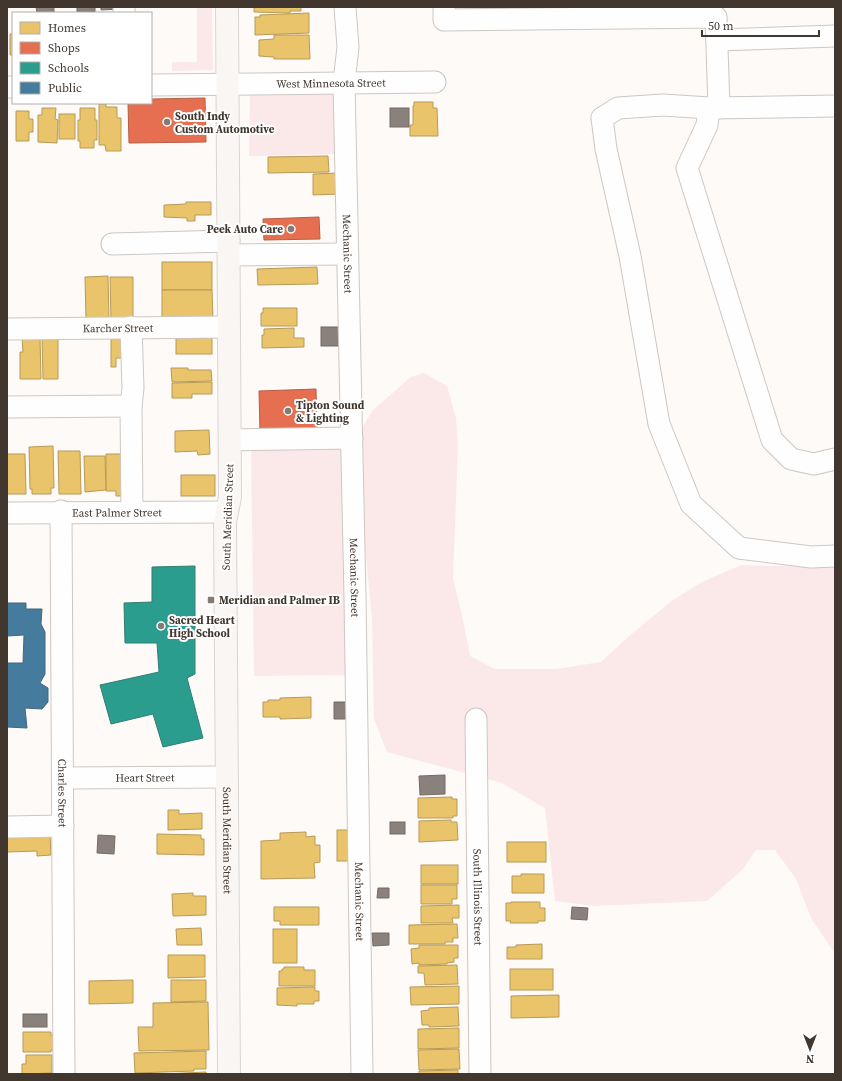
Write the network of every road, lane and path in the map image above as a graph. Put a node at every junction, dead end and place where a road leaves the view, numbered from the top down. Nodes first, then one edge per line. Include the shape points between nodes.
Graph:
1 (227, 7) edge
2 (345, 7) edge
3 (444, 7) edge
4 (716, 12) edge
5 (572, 13) edge
6 (835, 36) edge
7 (717, 40) junction
8 (344, 82) junction
9 (435, 82) dead end
10 (228, 83) junction
11 (152, 85) edge
12 (835, 106) edge
13 (714, 108) junction
14 (112, 244) dead end
15 (229, 248) junction
16 (347, 254) junction
17 (229, 326) junction
18 (131, 327) junction
19 (7, 329) edge
20 (131, 406) junction
21 (7, 407) edge
22 (352, 438) junction
23 (230, 440) junction
24 (835, 459) edge
25 (7, 512) edge
26 (61, 512) junction
27 (132, 512) junction
28 (227, 512) junction
29 (835, 556) edge
30 (476, 719) dead end
31 (228, 777) junction
32 (63, 778) junction
33 (63, 826) junction
34 (7, 827) edge
35 (64, 1074) edge
36 (229, 1074) edge
37 (362, 1074) edge
38 (480, 1074) edge

1 - 10 main road, South Meridian Street
2 - 8 street, Mechanic Street via 348,47
3 - 5 street via 444,20
4 - 5 street
4 - 7 street
6 - 7 street
7 - 13 street
8 - 9 street, West Minnesota Street
8 - 10 street, West Minnesota Street
8 - 16 street, Mechanic Street
10 - 11 street, West Minnesota Street
10 - 15 main road, South Meridian Street
12 - 13 street
13 - 24 street via 687,168 772,440 791,460 814,464
13 - 29 street via 663,105 618,108 602,118 606,149 630,256 659,424 691,504 739,548
14 - 15 street
15 - 16 street
15 - 17 main road, South Meridian Street
16 - 22 street, Mechanic Street
17 - 18 street, Karcher Street
17 - 23 main road, South Meridian Street
18 - 19 street, Karcher Street
18 - 20 street
20 - 21 street
20 - 27 street
22 - 23 street
22 - 37 street, Mechanic Street
23 - 28 main road, South Meridian Street via 230,497
25 - 26 street, East Palmer Street
26 - 27 street, East Palmer Street
26 - 32 street, Charles Street
27 - 28 street, East Palmer Street
28 - 31 main road, South Meridian Street via 225,522
30 - 38 street, South Illinois Street
31 - 32 street, Heart Street
31 - 36 main road, South Meridian Street
32 - 33 street, Charles Street
33 - 34 street
33 - 35 street, Charles Street

